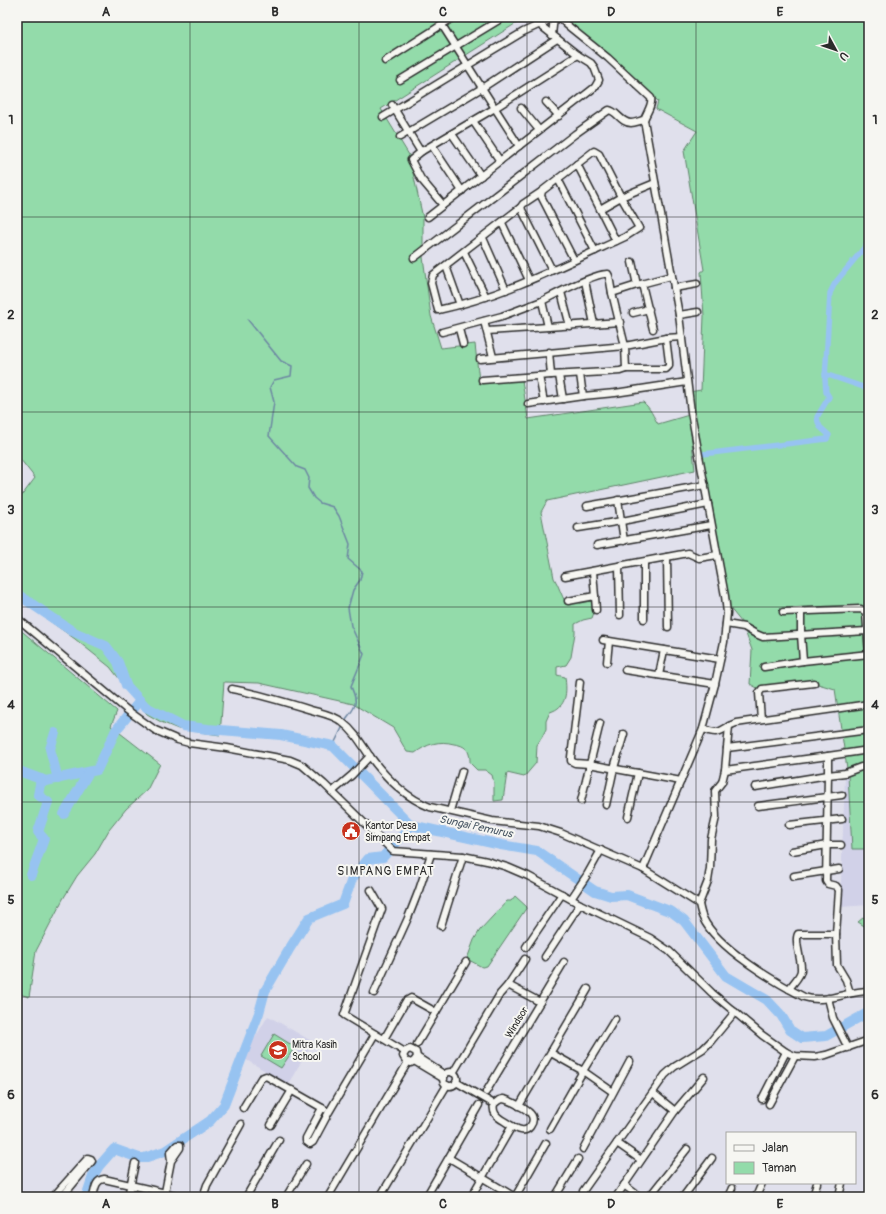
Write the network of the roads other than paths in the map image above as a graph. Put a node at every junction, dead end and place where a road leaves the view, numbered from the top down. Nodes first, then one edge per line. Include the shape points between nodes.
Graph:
1 (454, 17) edge
2 (504, 17) edge
3 (530, 17) edge
4 (553, 17) edge
5 (559, 17) edge
6 (442, 25) junction
7 (539, 25) junction
8 (552, 35) junction
9 (557, 39) junction
10 (455, 47) junction
11 (578, 55) junction
12 (385, 61) dead end
13 (468, 66) junction
14 (400, 80) dead end
15 (482, 88) junction
16 (546, 102) dead end
17 (394, 107) junction
18 (495, 108) junction
19 (521, 108) dead end
20 (559, 116) junction
21 (383, 117) dead end
22 (644, 120) junction
23 (473, 121) junction
24 (539, 130) junction
25 (408, 132) junction
26 (452, 134) junction
27 (400, 137) dead end
28 (432, 146) junction
29 (518, 146) junction
30 (422, 151) junction
31 (500, 161) junction
32 (577, 164) junction
33 (480, 176) junction
34 (558, 179) junction
35 (655, 183) junction
36 (462, 190) junction
37 (541, 192) junction
38 (621, 197) junction
39 (443, 205) junction
40 (521, 207) junction
41 (600, 209) junction
42 (428, 217) dead end
43 (502, 223) junction
44 (483, 238) junction
45 (616, 241) junction
46 (595, 251) junction
47 (464, 252) junction
48 (414, 258) dead end
49 (574, 260) junction
50 (632, 262) dead end
51 (446, 266) junction
52 (552, 270) junction
53 (671, 276) junction
54 (529, 280) junction
55 (585, 281) junction
56 (640, 284) junction
57 (697, 284) dead end
58 (674, 288) junction
59 (506, 290) junction
60 (561, 292) junction
61 (612, 293) junction
62 (486, 297) junction
63 (542, 301) junction
64 (460, 305) junction
65 (649, 309) junction
66 (698, 312) dead end
67 (633, 313) dead end
68 (679, 315) junction
69 (484, 321) junction
70 (620, 322) junction
71 (594, 324) junction
72 (570, 326) junction
73 (548, 327) junction
74 (459, 328) junction
75 (654, 329) dead end
76 (442, 332) dead end
77 (487, 332) junction
78 (682, 337) junction
79 (666, 338) junction
80 (463, 344) dead end
81 (625, 346) junction
82 (549, 352) junction
83 (494, 357) junction
84 (480, 359) dead end
85 (626, 369) junction
86 (580, 374) junction
87 (551, 375) junction
88 (559, 375) junction
89 (539, 376) junction
90 (482, 380) dead end
91 (687, 382) junction
92 (583, 396) junction
93 (563, 399) junction
94 (544, 402) junction
95 (528, 404) dead end
96 (705, 485) junction
97 (618, 500) junction
98 (708, 504) junction
99 (587, 506) dead end
100 (622, 521) junction
101 (711, 525) junction
102 (578, 528) dead end
103 (624, 541) junction
104 (597, 545) dead end
105 (717, 555) junction
106 (667, 557) junction
107 (644, 562) junction
108 (618, 566) junction
109 (593, 571) junction
110 (565, 576) dead end
111 (595, 596) junction
112 (568, 601) dead end
113 (596, 610) dead end
114 (783, 612) dead end
115 (801, 612) junction
116 (620, 615) dead end
117 (17, 618) edge
118 (868, 618) edge
119 (644, 619) dead end
120 (726, 624) junction
121 (668, 627) dead end
122 (867, 631) junction
123 (801, 635) junction
124 (868, 641) edge
125 (664, 650) junction
126 (869, 655) edge
127 (720, 659) junction
128 (803, 661) junction
129 (608, 662) dead end
130 (764, 667) dead end
131 (625, 670) dead end
132 (659, 675) junction
133 (580, 682) dead end
134 (814, 683) dead end
135 (715, 684) junction
136 (232, 689) dead end
137 (869, 704) edge
138 (761, 719) junction
139 (600, 723) dead end
140 (729, 726) junction
141 (703, 729) junction
142 (869, 730) edge
143 (624, 734) dead end
144 (727, 748) junction
145 (869, 750) edge
146 (370, 756) junction
147 (828, 756) junction
148 (589, 764) junction
149 (614, 768) junction
150 (869, 768) edge
151 (725, 770) junction
152 (462, 771) dead end
153 (638, 773) junction
154 (828, 776) junction
155 (681, 781) junction
156 (756, 787) dead end
157 (332, 792) junction
158 (842, 795) dead end
159 (828, 797) junction
160 (581, 801) dead end
161 (606, 805) dead end
162 (758, 806) dead end
163 (450, 811) junction
164 (628, 817) dead end
165 (842, 819) dead end
166 (827, 820) junction
167 (789, 825) dead end
168 (827, 845) junction
169 (841, 845) dead end
170 (601, 850) junction
171 (792, 851) dead end
172 (431, 854) junction
173 (463, 856) junction
174 (839, 869) dead end
175 (643, 870) junction
176 (826, 870) junction
177 (794, 876) dead end
178 (370, 890) dead end
179 (562, 894) junction
180 (571, 899) junction
181 (580, 904) junction
182 (699, 904) junction
183 (441, 926) dead end
184 (836, 934) junction
185 (526, 948) dead end
186 (545, 957) dead end
187 (525, 959) dead end
188 (466, 962) dead end
189 (564, 962) dead end
190 (508, 985) junction
191 (588, 989) dead end
192 (789, 989) junction
193 (869, 991) edge
194 (374, 993) dead end
195 (850, 994) junction
196 (828, 998) junction
197 (540, 1002) junction
198 (436, 1012) junction
199 (735, 1012) junction
200 (615, 1019) dead end
201 (375, 1034) junction
202 (384, 1039) junction
203 (869, 1040) edge
204 (417, 1044) dead end
205 (848, 1048) junction
206 (405, 1052) junction
207 (786, 1052) junction
208 (551, 1054) junction
209 (795, 1056) junction
210 (413, 1060) junction
211 (630, 1061) dead end
212 (582, 1071) junction
213 (453, 1073) junction
214 (444, 1077) junction
215 (704, 1077) dead end
216 (456, 1082) junction
217 (447, 1085) junction
218 (292, 1090) junction
219 (486, 1092) dead end
220 (613, 1092) junction
221 (653, 1093) junction
222 (762, 1099) dead end
223 (494, 1104) junction
224 (769, 1104) dead end
225 (479, 1105) dead end
226 (519, 1106) junction
227 (243, 1108) dead end
228 (322, 1108) junction
229 (675, 1111) junction
230 (329, 1112) junction
231 (241, 1124) dead end
232 (271, 1125) dead end
233 (512, 1126) junction
234 (550, 1129) dead end
235 (279, 1140) dead end
236 (546, 1143) dead end
237 (617, 1143) junction
238 (583, 1149) dead end
239 (687, 1149) dead end
240 (449, 1158) junction
241 (712, 1158) dead end
242 (578, 1160) dead end
243 (641, 1160) junction
244 (171, 1161) dead end
245 (135, 1163) dead end
246 (306, 1164) dead end
247 (482, 1178) junction
248 (624, 1184) junction
249 (762, 1184) edge
250 (817, 1184) edge
251 (842, 1184) edge
252 (131, 1185) junction
253 (732, 1188) dead end
254 (63, 1192) edge
255 (164, 1195) edge
256 (53, 1197) edge
257 (93, 1197) edge
258 (128, 1197) edge
259 (183, 1197) edge
260 (203, 1197) edge
261 (246, 1197) edge
262 (286, 1197) edge
263 (328, 1197) edge
264 (380, 1197) edge
265 (426, 1197) edge
266 (471, 1197) edge
267 (515, 1197) edge
268 (555, 1197) edge
269 (583, 1197) edge
270 (616, 1197) edge
271 (640, 1197) edge
272 (649, 1197) edge
273 (683, 1197) edge
274 (728, 1197) edge
275 (756, 1197) edge
276 (813, 1197) edge
277 (839, 1197) edge

1 - 6 street
2 - 10 street
3 - 7 street
4 - 7 street
4 - 8 street
5 - 22 street via 651,98 651,105
6 - 10 street
6 - 12 street
7 - 8 street
7 - 13 street
8 - 9 street
9 - 11 street
9 - 15 street
10 - 13 street
10 - 14 street
11 - 18 street
11 - 20 street via 594,67 598,75 598,84
13 - 15 street
13 - 17 street
15 - 18 street
15 - 25 street
16 - 20 street
17 - 21 street
17 - 25 street
18 - 23 street
18 - 29 street
19 - 24 street
20 - 24 street
22 - 35 street
22 - 48 street via 628,122 612,110 608,110
23 - 26 street
23 - 31 street
24 - 29 street
25 - 27 street
25 - 30 street
26 - 28 street
26 - 33 street
28 - 30 street
28 - 36 street
29 - 31 street
30 - 39 street via 411,160 421,179
31 - 33 street
32 - 34 street
32 - 38 street via 594,151 597,152
32 - 41 street
33 - 36 street
34 - 37 street
34 - 46 street
35 - 38 street
35 - 53 street
36 - 39 street
37 - 40 street
37 - 49 street
38 - 41 street
38 - 45 street via 639,228
39 - 42 street
40 - 43 street
40 - 52 street
41 - 45 street
43 - 44 street
43 - 54 street
44 - 47 street
44 - 59 street
45 - 46 street
46 - 49 street
47 - 51 street
47 - 62 street
49 - 52 street
50 - 56 street
51 - 64 street
51 - 64 street via 434,275 431,283 438,310
52 - 54 street
53 - 56 street
53 - 58 street
54 - 59 street
55 - 60 street
55 - 61 street via 608,274
55 - 71 street
56 - 61 street
56 - 65 street
57 - 58 street
58 - 68 street
59 - 62 street
60 - 63 street
60 - 72 street
61 - 70 street
62 - 64 street
63 - 69 street
63 - 73 street
65 - 67 street
65 - 75 street
66 - 68 street
68 - 78 street
69 - 74 street
69 - 77 street
70 - 71 street
70 - 81 street
71 - 72 street
72 - 73 street
73 - 77 street
74 - 76 street
74 - 80 street
77 - 83 street
78 - 79 street
78 - 91 street
79 - 81 street
79 - 85 street via 670,362 668,368
81 - 82 street
81 - 85 street
82 - 83 street
82 - 87 street
83 - 84 street
85 - 86 street
86 - 88 street
86 - 92 street
87 - 88 street
87 - 89 street
88 - 93 street
89 - 90 street
89 - 94 street
91 - 92 street
91 - 96 street
92 - 93 street
93 - 94 street
94 - 95 street
96 - 97 street
96 - 98 street
97 - 99 street
97 - 100 street
98 - 100 street
98 - 101 street
100 - 102 street
100 - 103 street
101 - 103 street
101 - 105 street
103 - 104 street
105 - 106 street via 699,558 688,554
105 - 120 street via 725,596
106 - 107 street
106 - 121 street
107 - 108 street
107 - 119 street
108 - 109 street
108 - 116 street
109 - 110 street
109 - 111 street
111 - 112 street
111 - 113 street
114 - 115 street
115 - 118 street via 863,609
115 - 123 street
117 - 157 street via 127,710 155,730 189,743 297,762
118 - 122 street
120 - 123 street via 744,627 763,637
120 - 127 street
122 - 123 street
122 - 124 street
123 - 128 street
124 - 126 street
125 - 127 street
125 - 129 street via 606,641
125 - 132 street
126 - 128 street
127 - 135 street
128 - 130 street
131 - 132 street
132 - 135 street
133 - 148 street via 570,759 576,763
134 - 138 street via 762,689 759,693
135 - 141 street
136 - 146 street via 335,717 356,736
137 - 138 street
138 - 140 street
139 - 148 street
140 - 141 street via 716,732
140 - 144 street
141 - 155 street
142 - 144 street
143 - 149 street
144 - 151 street
145 - 147 street
146 - 157 street via 352,776
146 - 163 street via 387,778 410,798 430,807
147 - 151 street
147 - 154 street
148 - 149 street
148 - 160 street
149 - 153 street
149 - 161 street
150 - 154 street
151 - 182 street via 722,782 715,791 716,817 711,839 710,868
152 - 163 street
153 - 155 street
153 - 164 street
154 - 156 street
154 - 159 street
155 - 175 street
157 - 172 street via 390,849
158 - 159 street
159 - 162 street
159 - 166 street
163 - 170 street via 492,821 545,828
165 - 166 street
166 - 167 street
166 - 168 street
168 - 169 street
168 - 171 street
168 - 176 street
170 - 175 street
170 - 180 street
172 - 173 street
172 - 194 street via 408,918
173 - 179 street via 507,867
173 - 183 street
174 - 176 street
175 - 182 street
176 - 177 street
176 - 184 street via 827,883 838,886 839,890
178 - 201 street via 382,909 344,1015
179 - 180 street
179 - 185 street
180 - 181 street
181 - 186 street
181 - 199 street via 635,930 669,951
182 - 192 street via 710,928 729,949
184 - 192 street via 798,934 801,970
184 - 195 street via 837,965 846,980
187 - 190 street
188 - 198 street
189 - 197 street, Windsor
190 - 197 street
190 - 213 street via 500,994
191 - 208 street
192 - 196 street via 810,999
193 - 195 street
195 - 196 street
196 - 205 street via 833,1018
197 - 219 street, Windsor
198 - 202 street via 410,998
198 - 204 street
199 - 207 street
199 - 221 street via 703,1049 665,1075
200 - 212 street
201 - 202 street
201 - 230 street
202 - 206 street
203 - 205 street
205 - 209 street via 815,1057
206 - 210 street via 404,1058
206 - 210 street via 409,1049 416,1052
207 - 209 street
207 - 222 street
208 - 212 street
208 - 226 street
209 - 224 street
210 - 214 street
210 - 263 street
211 - 220 street
212 - 220 street
212 - 234 street
213 - 214 street via 448,1073
213 - 216 street
214 - 217 street
215 - 229 street
216 - 217 street via 454,1085
216 - 223 street
217 - 264 street
218 - 227 street via 264,1076
218 - 228 street
218 - 232 street
220 - 238 street
221 - 229 street
221 - 237 street
223 - 226 street via 499,1100 507,1100
223 - 233 street via 497,1117
225 - 240 street
226 - 233 street via 530,1112 532,1124 530,1128 523,1130
228 - 230 street
228 - 230 street via 306,1138 307,1143 313,1142
229 - 243 street
231 - 260 street
233 - 247 street
235 - 261 street
236 - 267 street
237 - 243 street
237 - 269 street via 583,1191
239 - 272 street
240 - 247 street
240 - 265 street
241 - 273 street
242 - 268 street
243 - 248 street
244 - 255 street
245 - 252 street
246 - 262 street
247 - 266 street
247 - 267 street
248 - 270 street
248 - 271 street
249 - 275 street
250 - 276 street
251 - 277 street
252 - 255 street
252 - 257 street via 100,1180 97,1182
252 - 258 street
253 - 274 street
254 - 254 street via 88,1158 90,1159 92,1161
254 - 256 street
255 - 259 street

